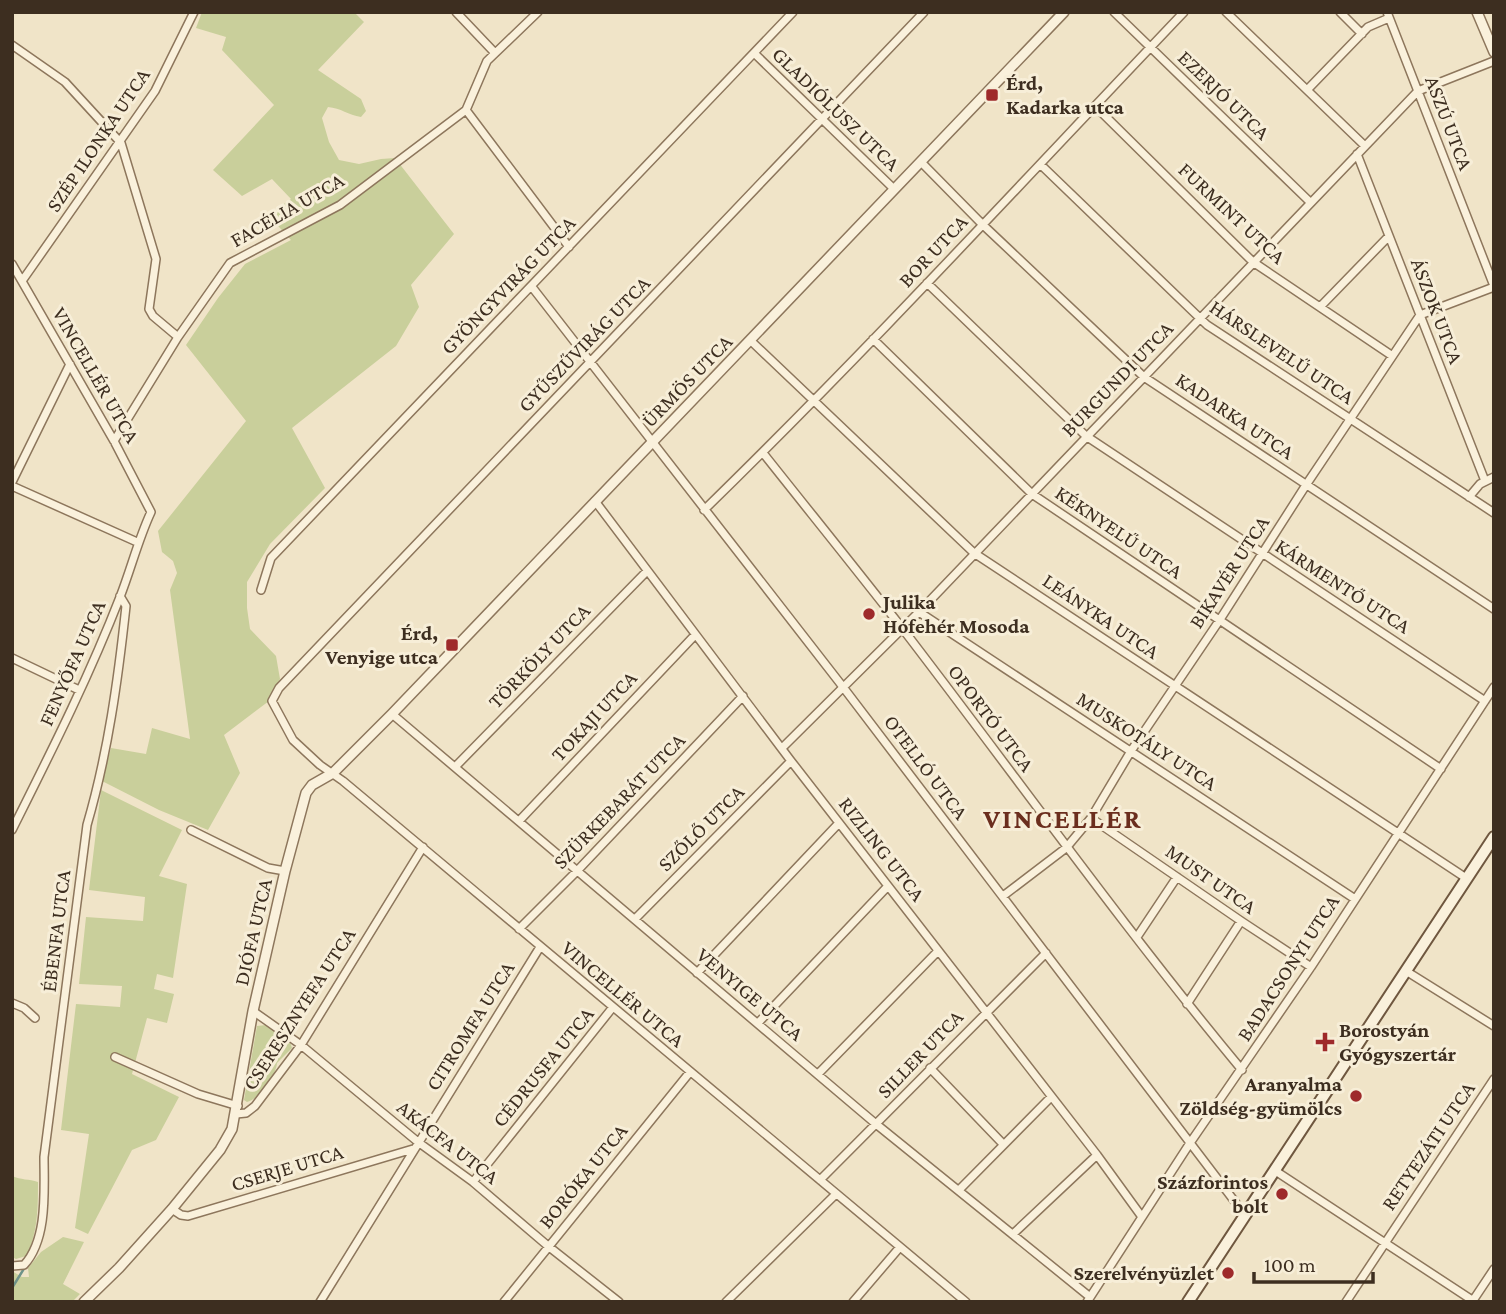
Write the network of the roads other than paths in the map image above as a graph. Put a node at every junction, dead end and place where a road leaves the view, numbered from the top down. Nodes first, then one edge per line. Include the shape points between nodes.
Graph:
1 (194, 12) edge
2 (456, 12) edge
3 (538, 12) edge
4 (793, 12) edge
5 (924, 12) edge
6 (1065, 12) edge
7 (1114, 12) edge
8 (1184, 12) edge
9 (1226, 12) edge
10 (1340, 12) edge
11 (1477, 12) edge
12 (1388, 15) edge
13 (1362, 34) junction
14 (12, 45) edge
15 (1150, 47) junction
16 (494, 52) junction
17 (1494, 52) edge
18 (754, 53) junction
19 (1494, 61) edge
20 (1308, 89) junction
21 (1418, 91) junction
22 (1095, 106) junction
23 (466, 110) junction
24 (822, 120) junction
25 (121, 143) junction
26 (1365, 146) junction
27 (1357, 154) junction
28 (921, 162) junction
29 (1041, 165) junction
30 (894, 189) junction
31 (1310, 202) junction
32 (982, 224) junction
33 (1389, 236) junction
34 (569, 247) junction
35 (1253, 262) junction
36 (12, 264) edge
37 (22, 281) junction
38 (927, 284) junction
39 (532, 287) junction
40 (1494, 287) edge
41 (1320, 307) junction
42 (1420, 315) junction
43 (1199, 318) junction
44 (178, 337) junction
45 (873, 339) junction
46 (750, 340) junction
47 (1391, 355) junction
48 (590, 363) junction
49 (70, 364) junction
50 (1144, 377) junction
51 (814, 399) junction
52 (1350, 420) junction
53 (1086, 436) junction
54 (114, 441) junction
55 (654, 442) junction
56 (763, 453) junction
57 (1494, 477) edge
58 (1485, 481) junction
59 (12, 484) edge
60 (1306, 485) junction
61 (1032, 494) junction
62 (1469, 496) junction
63 (596, 501) junction
64 (149, 505) joint
65 (704, 510) junction
66 (1494, 513) edge
67 (137, 542) junction
68 (974, 553) junction
69 (1262, 555) junction
70 (647, 571) junction
71 (261, 590) dead end
72 (120, 596) junction
73 (1494, 609) edge
74 (919, 612) junction
75 (1219, 621) junction
76 (902, 627) junction
77 (695, 635) junction
78 (12, 657) edge
79 (1174, 686) junction
80 (844, 687) junction
81 (1494, 687) edge
82 (79, 690) junction
83 (743, 696) junction
84 (272, 701) joint
85 (1485, 701) junction
86 (392, 714) junction
87 (782, 748) junction
88 (1130, 751) junction
89 (791, 761) junction
90 (456, 766) junction
91 (1441, 769) junction
92 (333, 773) junction
93 (1091, 818) junction
94 (519, 821) junction
95 (839, 823) junction
96 (12, 830) edge
97 (191, 830) dead end
98 (1397, 834) junction
99 (1494, 837) edge
100 (423, 847) junction
101 (1066, 848) junction
102 (285, 871) junction
103 (577, 871) junction
104 (1177, 877) junction
105 (1466, 878) junction
106 (888, 886) junction
107 (1003, 896) junction
108 (1355, 899) junction
109 (635, 919) junction
110 (1241, 921) junction
111 (519, 929) junction
112 (1137, 937) junction
113 (540, 947) junction
114 (938, 951) junction
115 (1046, 953) junction
116 (1311, 967) junction
117 (1406, 971) junction
118 (697, 973) junction
119 (12, 1003) edge
120 (1187, 1004) junction
121 (613, 1007) junction
122 (986, 1011) junction
123 (253, 1012) junction
124 (35, 1018) dead end
125 (758, 1023) junction
126 (1494, 1026) edge
127 (301, 1045) junction
128 (115, 1057) dead end
129 (930, 1069) junction
130 (1242, 1070) junction
131 (690, 1072) junction
132 (818, 1074) junction
133 (1494, 1079) edge
134 (1051, 1097) junction
135 (237, 1110) junction
136 (876, 1124) junction
137 (1190, 1143) junction
138 (1003, 1144) junction
139 (415, 1145) junction
140 (1097, 1155) junction
141 (1274, 1170) junction
142 (820, 1180) junction
143 (473, 1182) junction
144 (959, 1190) junction
145 (836, 1194) junction
146 (172, 1209) junction
147 (1245, 1215) junction
148 (1142, 1217) junction
149 (1013, 1234) junction
150 (1386, 1242) junction
151 (548, 1246) junction
152 (900, 1247) junction
153 (16, 1266) edge
154 (1494, 1269) edge
155 (1089, 1299) edge
156 (963, 1301) edge
157 (1473, 1301) edge
158 (84, 1302) edge
159 (320, 1302) edge
160 (504, 1302) edge
161 (619, 1302) edge
162 (726, 1302) edge
163 (852, 1302) edge
164 (1188, 1302) edge
165 (1346, 1302) edge

1 - 25 street, SZÉP ILONKA UTCA via 155,92
2 - 16 street
3 - 16 street, FACÉLIA UTCA
4 - 18 street, GYÖNGYVIRÁG UTCA
5 - 24 street, GYŰSZŰVIRÁG UTCA
6 - 28 street, ÜRMÖS UTCA
7 - 15 street, EZERJÓ UTCA
8 - 15 street, BOR UTCA
9 - 20 street
10 - 13 street
11 - 17 street
12 - 13 street
12 - 21 street, ASZÚ UTCA
13 - 20 street
14 - 25 street via 65,82
15 - 22 street, BOR UTCA
15 - 31 street, EZERJÓ UTCA
16 - 23 street, FACÉLIA UTCA
18 - 24 street, GLADIÓLUSZ UTCA
18 - 34 street, GYÖNGYVIRÁG UTCA
19 - 21 street, BURGUNDI UTCA
20 - 26 street
21 - 26 street, BURGUNDI UTCA
21 - 40 street, ASZÚ UTCA
22 - 29 street, BOR UTCA
22 - 35 street, FURMINT UTCA
23 - 34 street
23 - 44 street, FACÉLIA UTCA via 340,205 230,263
24 - 30 street, GLADIÓLUSZ UTCA
24 - 48 street, GYŰSZŰVIRÁG UTCA
25 - 37 street, SZÉP ILONKA UTCA
25 - 44 street via 156,259 150,313
26 - 27 street, BURGUNDI UTCA
27 - 31 street, BURGUNDI UTCA
27 - 33 street, ÁSZOK UTCA
28 - 30 street, ÜRMÖS UTCA
28 - 32 street, KADARKA UTCA
29 - 32 street, BOR UTCA
29 - 43 street, HÁRSLEVELŰ UTCA
30 - 46 street, ÜRMÖS UTCA
31 - 35 street, BURGUNDI UTCA
32 - 38 street, BOR UTCA
32 - 50 street, KADARKA UTCA
33 - 41 street
33 - 42 street, ÁSZOK UTCA
34 - 39 street, GYÖNGYVIRÁG UTCA
35 - 41 street, FURMINT UTCA
35 - 43 street, BURGUNDI UTCA
36 - 37 street, VINCELLÉR UTCA
37 - 49 street, VINCELLÉR UTCA
38 - 45 street, BOR UTCA
38 - 53 street, KÁRMENTŐ UTCA
39 - 48 street, OTELLÓ UTCA
39 - 71 street, GYÖNGYVIRÁG UTCA via 271,558
40 - 42 street
41 - 47 street, FURMINT UTCA
42 - 47 street, BIKAVÉR UTCA
42 - 58 street, ÁSZOK UTCA
43 - 50 street, BURGUNDI UTCA
43 - 52 street, HÁRSLEVELŰ UTCA
44 - 54 street, FACÉLIA UTCA
45 - 51 street, BOR UTCA
45 - 61 street, KÉKNYELŰ UTCA
46 - 51 street, LEÁNYKA UTCA
46 - 55 street, ÜRMÖS UTCA
47 - 52 street, BIKAVÉR UTCA
48 - 55 street, OTELLÓ UTCA
48 - 84 street, GYŰSZŰVIRÁG UTCA via 278,688
49 - 54 street, VINCELLÉR UTCA
49 - 59 street
50 - 53 street, BURGUNDI UTCA
50 - 60 street, KADARKA UTCA
51 - 56 street, BOR UTCA
51 - 68 street, LEÁNYKA UTCA
52 - 60 street, BIKAVÉR UTCA
52 - 62 street, HÁRSLEVELŰ UTCA
53 - 61 street, BURGUNDI UTCA
53 - 69 street, KÁRMENTŐ UTCA
54 - 64 street, VINCELLÉR UTCA
55 - 63 street, ÜRMÖS UTCA
55 - 65 street, OTELLÓ UTCA
56 - 65 street, BOR UTCA
56 - 76 street, OPORTÓ UTCA
57 - 58 street
58 - 62 street
59 - 67 street
60 - 69 street, BIKAVÉR UTCA
60 - 73 street, KADARKA UTCA
61 - 68 street, BURGUNDI UTCA
61 - 75 street, KÉKNYELŰ UTCA
62 - 66 street, HÁRSLEVELŰ UTCA
63 - 70 street, RIZLING UTCA
63 - 86 street, ÜRMÖS UTCA
64 - 67 street, FENYŐFA UTCA via 151,512
65 - 80 street, OTELLÓ UTCA
67 - 72 street, FENYŐFA UTCA
68 - 74 street, BURGUNDI UTCA
68 - 79 street, LEÁNYKA UTCA
69 - 75 street, BIKAVÉR UTCA
69 - 85 street, KÁRMENTŐ UTCA
70 - 77 street, RIZLING UTCA
70 - 90 street, TÖRKÖLY UTCA
72 - 82 street, FENYŐFA UTCA
72 - 153 street, ÉBENFA UTCA via 126,606 117,687 87,825 44,1157 40,1229 35,1251 24,1265
74 - 76 street, BURGUNDI UTCA
74 - 88 street, MUSKOTÁLY UTCA
75 - 79 street, BIKAVÉR UTCA
75 - 91 street, KÉKNYELŰ UTCA
76 - 80 street, BURGUNDI UTCA
76 - 101 street, OPORTÓ UTCA
77 - 83 street, RIZLING UTCA
77 - 94 street, TOKAJI UTCA
78 - 82 street
79 - 88 street, BIKAVÉR UTCA
79 - 98 street, LEÁNYKA UTCA
80 - 87 street, BURGUNDI UTCA
80 - 107 street, OTELLÓ UTCA
81 - 85 street, BADACSONYI UTCA
82 - 96 street, FENYŐFA UTCA
83 - 87 street, RIZLING UTCA
83 - 103 street, SZÜRKEBARÁT UTCA
84 - 92 street, VINCELLÉR UTCA via 293,740
85 - 91 street, BADACSONYI UTCA
86 - 90 street, VENYIGE UTCA
86 - 92 street, ÜRMÖS UTCA
87 - 89 street, RIZLING UTCA
88 - 93 street, BIKAVÉR UTCA
88 - 108 street, MUSKOTÁLY UTCA
89 - 95 street, RIZLING UTCA
89 - 109 street, SZŐLŐ UTCA
90 - 94 street, VENYIGE UTCA
91 - 98 street, BADACSONYI UTCA
92 - 100 street, VINCELLÉR UTCA
92 - 102 street, DIÓFA UTCA via 306,793
93 - 101 street, BIKAVÉR UTCA
93 - 104 street, MUST UTCA
94 - 103 street, VENYIGE UTCA
95 - 106 street, RIZLING UTCA
95 - 118 street
97 - 102 street via 268,868
98 - 105 street, LEÁNYKA UTCA
98 - 108 street, BADACSONYI UTCA
99 - 105 main road
100 - 111 street, VINCELLÉR UTCA
100 - 127 street, CSERESZNYEFA UTCA
101 - 107 street, BIKAVÉR UTCA
101 - 112 street, OPORTÓ UTCA
102 - 123 street, DIÓFA UTCA
103 - 109 street, VENYIGE UTCA
103 - 111 street, SZÜRKEBARÁT UTCA
104 - 110 street, MUST UTCA
104 - 112 street
105 - 117 main road
106 - 114 street, RIZLING UTCA
106 - 125 street
107 - 115 street, OTELLÓ UTCA
108 - 116 street, BADACSONYI UTCA
109 - 118 street, VENYIGE UTCA
110 - 116 street, MUST UTCA
110 - 120 street
111 - 113 street, VINCELLÉR UTCA
112 - 120 street, OPORTÓ UTCA
113 - 121 street, VINCELLÉR UTCA
113 - 139 street, CITROMFA UTCA
114 - 122 street, RIZLING UTCA
114 - 132 street
115 - 122 street, SILLER UTCA
115 - 137 street, OTELLÓ UTCA
116 - 130 street, BADACSONYI UTCA
117 - 126 street
117 - 141 main road
118 - 125 street, VENYIGE UTCA
119 - 124 street
120 - 130 street, OPORTÓ UTCA
121 - 131 street, VINCELLÉR UTCA
121 - 143 street, CÉDRUSFA UTCA
122 - 129 street, SILLER UTCA
122 - 134 street, RIZLING UTCA
123 - 127 street, AKÁCFA UTCA
123 - 135 street, DIÓFA UTCA
125 - 132 street, VENYIGE UTCA
127 - 135 street, CSERESZNYEFA UTCA via 255,1107 246,1113
127 - 139 street, AKÁCFA UTCA
128 - 135 street
129 - 136 street, SILLER UTCA
129 - 138 street
130 - 137 street, BADACSONYI UTCA
131 - 142 street, VINCELLÉR UTCA
131 - 151 street, BORÓKA UTCA
132 - 136 street, VENYIGE UTCA
133 - 150 street, RETYEZÁTI UTCA
134 - 138 street
134 - 140 street, RIZLING UTCA
135 - 146 street, CSERESZNYEFA UTCA via 220,1150
136 - 142 street, SILLER UTCA
136 - 144 street, VENYIGE UTCA
137 - 147 street, OTELLÓ UTCA
137 - 148 street, BADACSONYI UTCA
138 - 144 street
139 - 143 street, AKÁCFA UTCA
139 - 146 street, CSERJE UTCA via 188,1216
139 - 159 street, CITROMFA UTCA
140 - 148 street, RIZLING UTCA
140 - 149 street
141 - 147 main road
141 - 150 street
142 - 145 street, VINCELLÉR UTCA
143 - 151 street, AKÁCFA UTCA
144 - 149 street, VENYIGE UTCA
145 - 152 street, VINCELLÉR UTCA
145 - 162 street
146 - 158 street, CSERESZNYEFA UTCA
147 - 164 main road
148 - 155 street, BADACSONYI UTCA
149 - 155 street, VENYIGE UTCA
150 - 157 street
150 - 165 street, RETYEZÁTI UTCA
151 - 160 street, BORÓKA UTCA
151 - 161 street, AKÁCFA UTCA
152 - 156 street, VINCELLÉR UTCA
152 - 163 street
154 - 157 street

